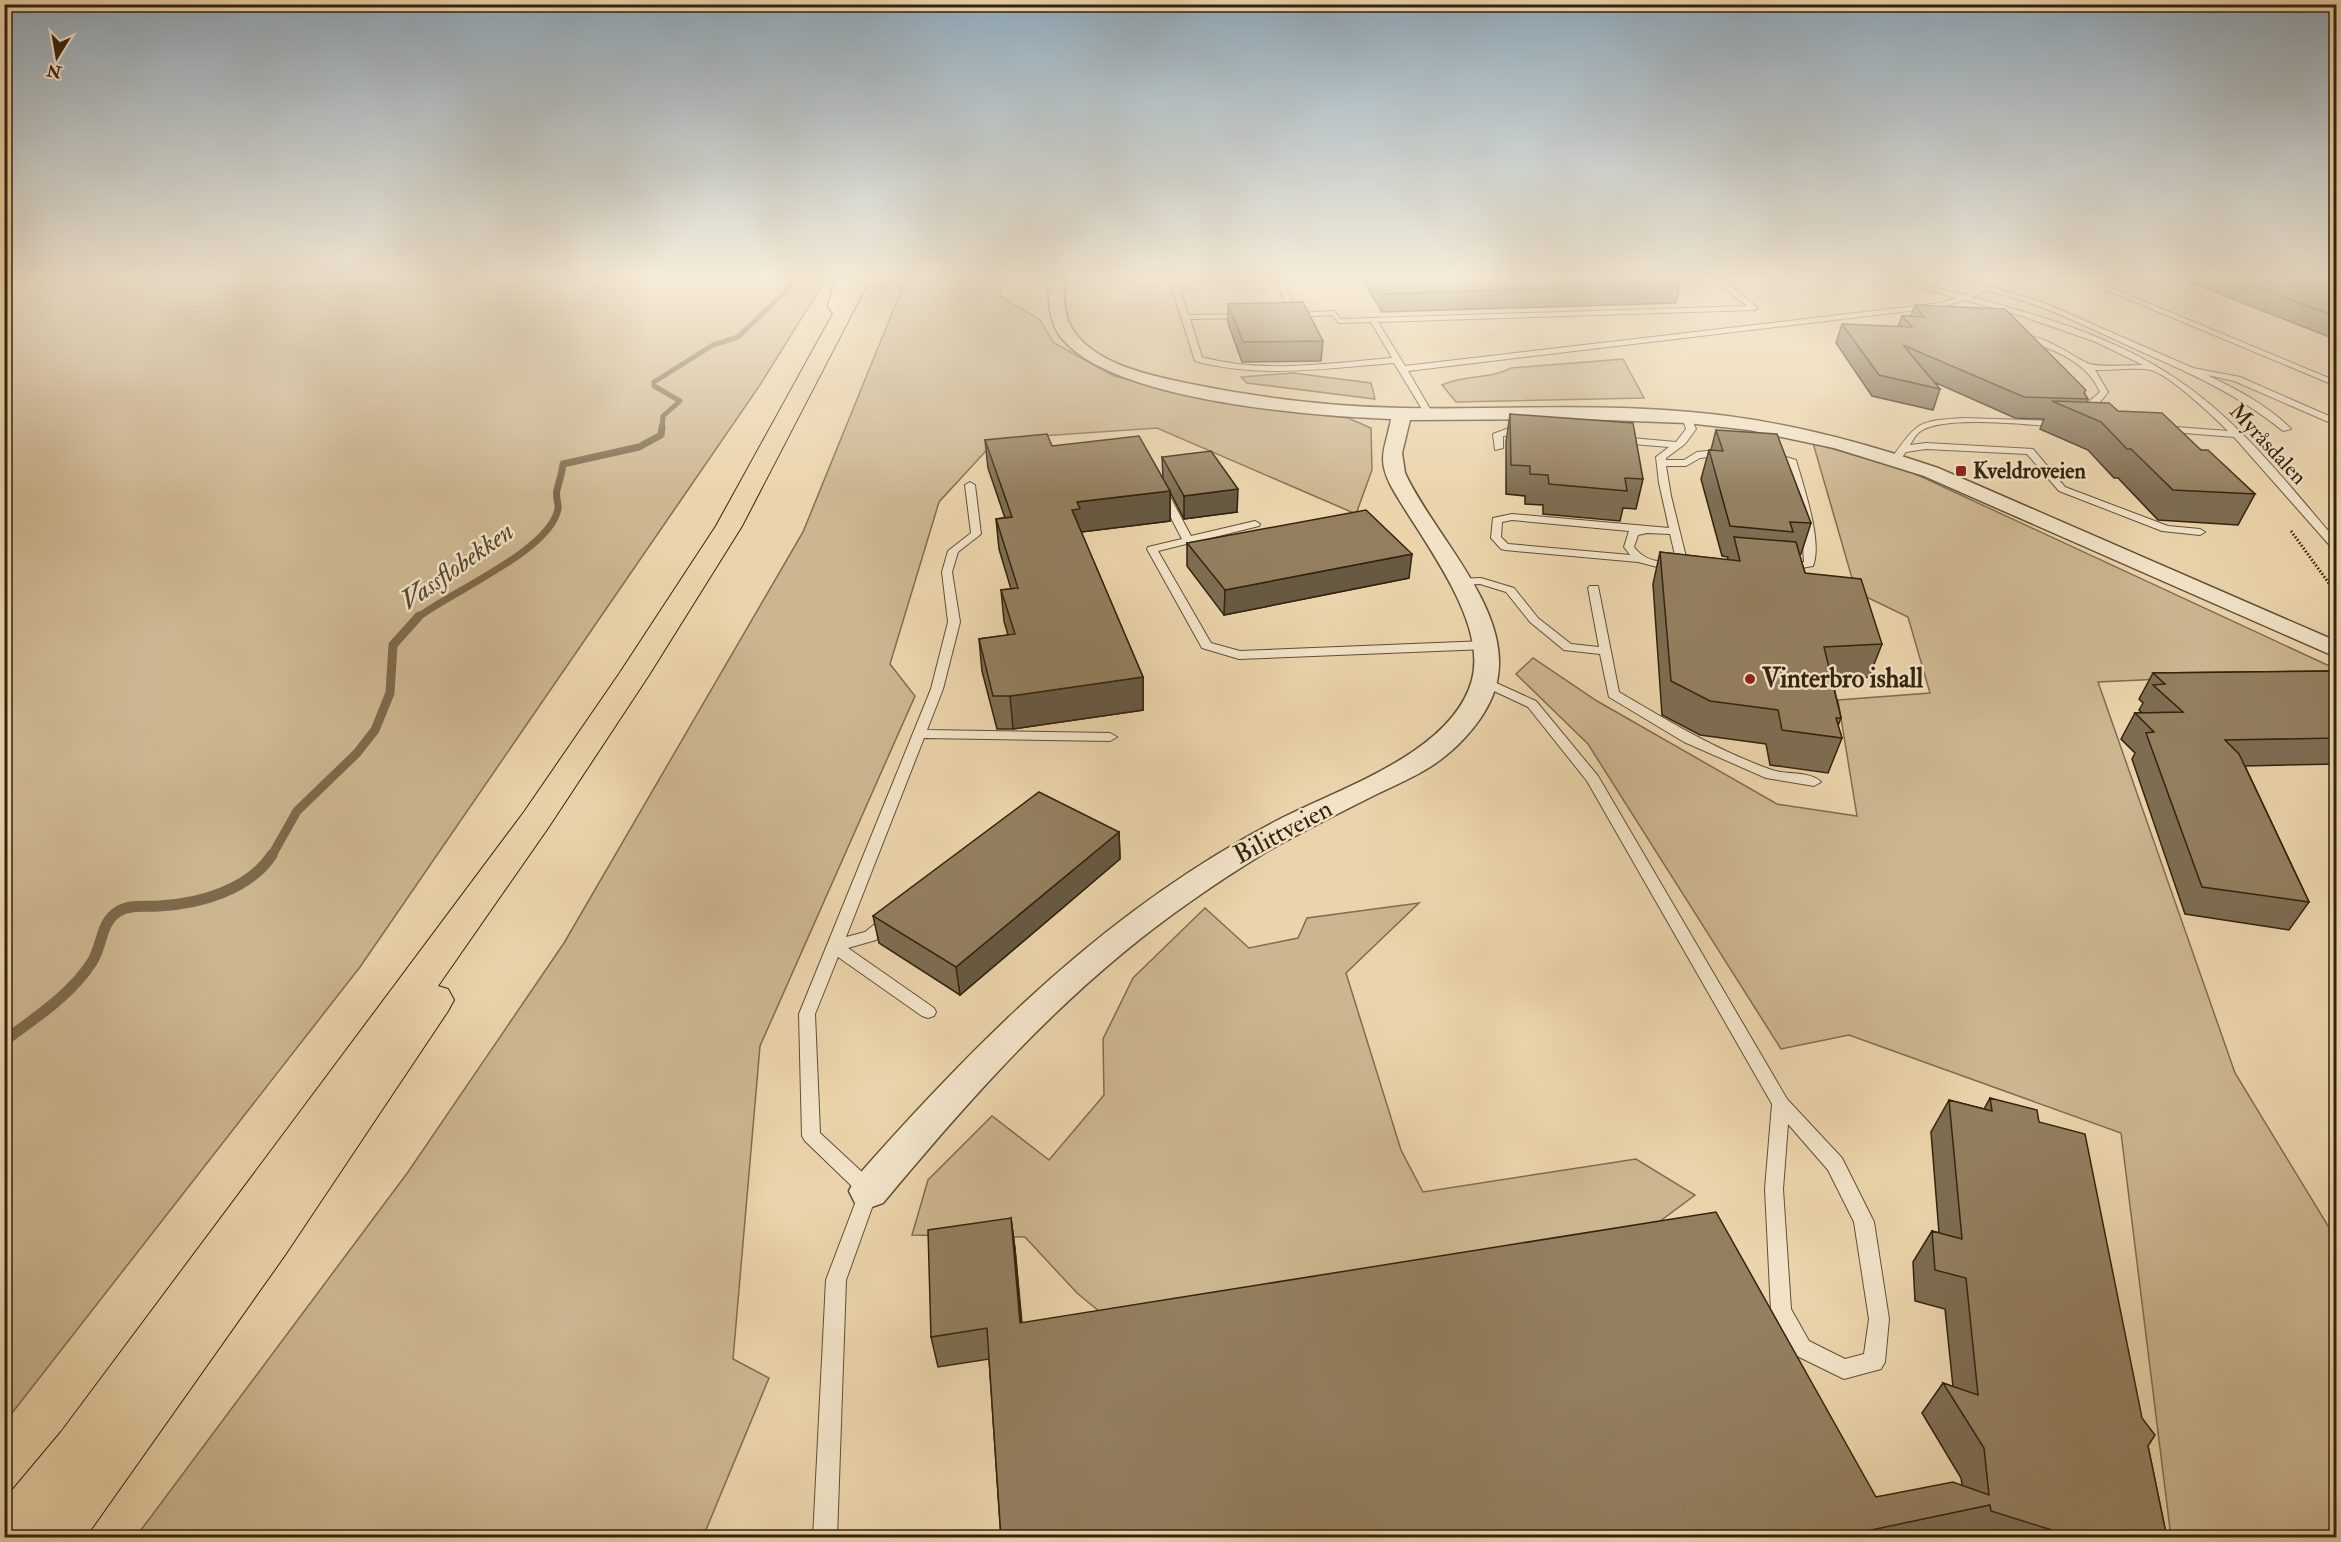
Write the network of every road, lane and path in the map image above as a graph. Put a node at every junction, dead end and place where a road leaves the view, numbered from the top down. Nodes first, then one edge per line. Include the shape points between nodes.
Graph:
1 (823, 351) edge
2 (835, 351) edge
3 (1087, 351) edge
4 (1194, 351) edge
5 (1392, 351) edge
6 (1556, 351) edge
7 (2058, 351) edge
8 (2122, 351) edge
9 (2147, 351) edge
10 (2257, 351) edge
11 (1397, 360) junction
12 (2085, 367) junction
13 (2154, 368) junction
14 (2185, 368) junction
15 (1403, 369) junction
16 (2337, 384) edge
17 (1415, 414) junction
18 (1686, 417) junction
19 (2086, 420) edge
20 (2337, 422) edge
21 (2067, 424) edge
22 (2147, 428) edge
23 (2286, 429) dead end
24 (1531, 433) edge
25 (2234, 434) junction
26 (1610, 439) edge
27 (1678, 445) junction
28 (1498, 448) dead end
29 (1735, 452) edge
30 (1758, 454) edge
31 (1900, 454) junction
32 (1662, 463) junction
33 (1158, 483) edge
34 (970, 485) dead end
35 (1255, 524) dead end
36 (1647, 530) junction
37 (1676, 531) junction
38 (2200, 532) dead end
39 (1188, 540) junction
40 (2337, 546) edge
41 (1638, 560) junction
42 (1770, 567) edge
43 (1458, 582) junction
44 (1594, 588) dead end
45 (1486, 645) junction
46 (2337, 650) edge
47 (1604, 651) junction
48 (1483, 681) junction
49 (919, 734) junction
50 (1110, 737) dead end
51 (1814, 782) dead end
52 (907, 906) edge
53 (834, 946) junction
54 (928, 1012) dead end
55 (1781, 1104) junction
56 (869, 1191) junction
57 (10, 1538) edge
58 (50, 1538) edge
59 (825, 1538) edge

1 - 57 highway via 729,526 536,820 94,1432
2 - 58 highway via 701,602 571,803 268,1239
3 - 17 street via 1121,369 1168,384 1243,399
4 - 11 lane via 1198,358 1225,367
5 - 11 lane
6 - 15 lane
7 - 12 lane
8 - 13 lane, Myråsdalen
9 - 14 lane
10 - 16 lane
11 - 15 lane
12 - 13 lane
12 - 19 lane via 2102,383 2104,392 2083,410 2081,414
13 - 25 lane, Myråsdalen via 2208,407
14 - 20 lane via 2237,379
14 - 23 lane via 2248,402
15 - 17 lane
17 - 18 street
17 - 43 street, Bilittveien via 1391,452 1395,474
18 - 27 lane via 1691,429
18 - 31 street via 1788,430
21 - 31 lane via 1941,422 1918,428
22 - 25 lane
24 - 28 lane via 1498,434
25 - 40 lane, Myråsdalen
26 - 27 lane
27 - 32 lane via 1661,456
29 - 32 lane via 1697,455 1686,463
30 - 42 lane via 1791,460 1813,555 1809,564 1793,569
31 - 38 lane via 1926,446 2030,451 2062,489 2166,529
31 - 46 street
32 - 37 lane
33 - 39 lane
34 - 49 lane via 976,534 953,551 947,572 954,622 937,688
35 - 39 lane
36 - 37 lane
36 - 41 lane via 1633,533 1629,547
36 - 41 lane via 1512,517 1497,520 1496,538 1505,548
37 - 41 lane via 1687,559 1665,566
39 - 45 lane via 1152,549 1206,645 1239,655
43 - 45 street, Bilittveien
43 - 47 lane via 1480,581 1510,590 1534,620 1568,647
44 - 47 lane
45 - 48 street, Bilittveien
47 - 51 lane via 1613,694 1689,739 1771,775
48 - 55 lane via 1532,704 1593,779
48 - 56 street, Bilittveien via 1474,707 1443,745 1420,761 1250,848 1125,932 1009,1035 948,1098
49 - 50 lane
49 - 53 lane
52 - 53 lane via 870,936
53 - 54 lane
53 - 56 lane via 807,1014 811,1136
55 - 55 lane via 1835,1164 1863,1221 1879,1319 1874,1362 1844,1369 1802,1348 1781,1311 1774,1188
56 - 59 lane via 836,1280

